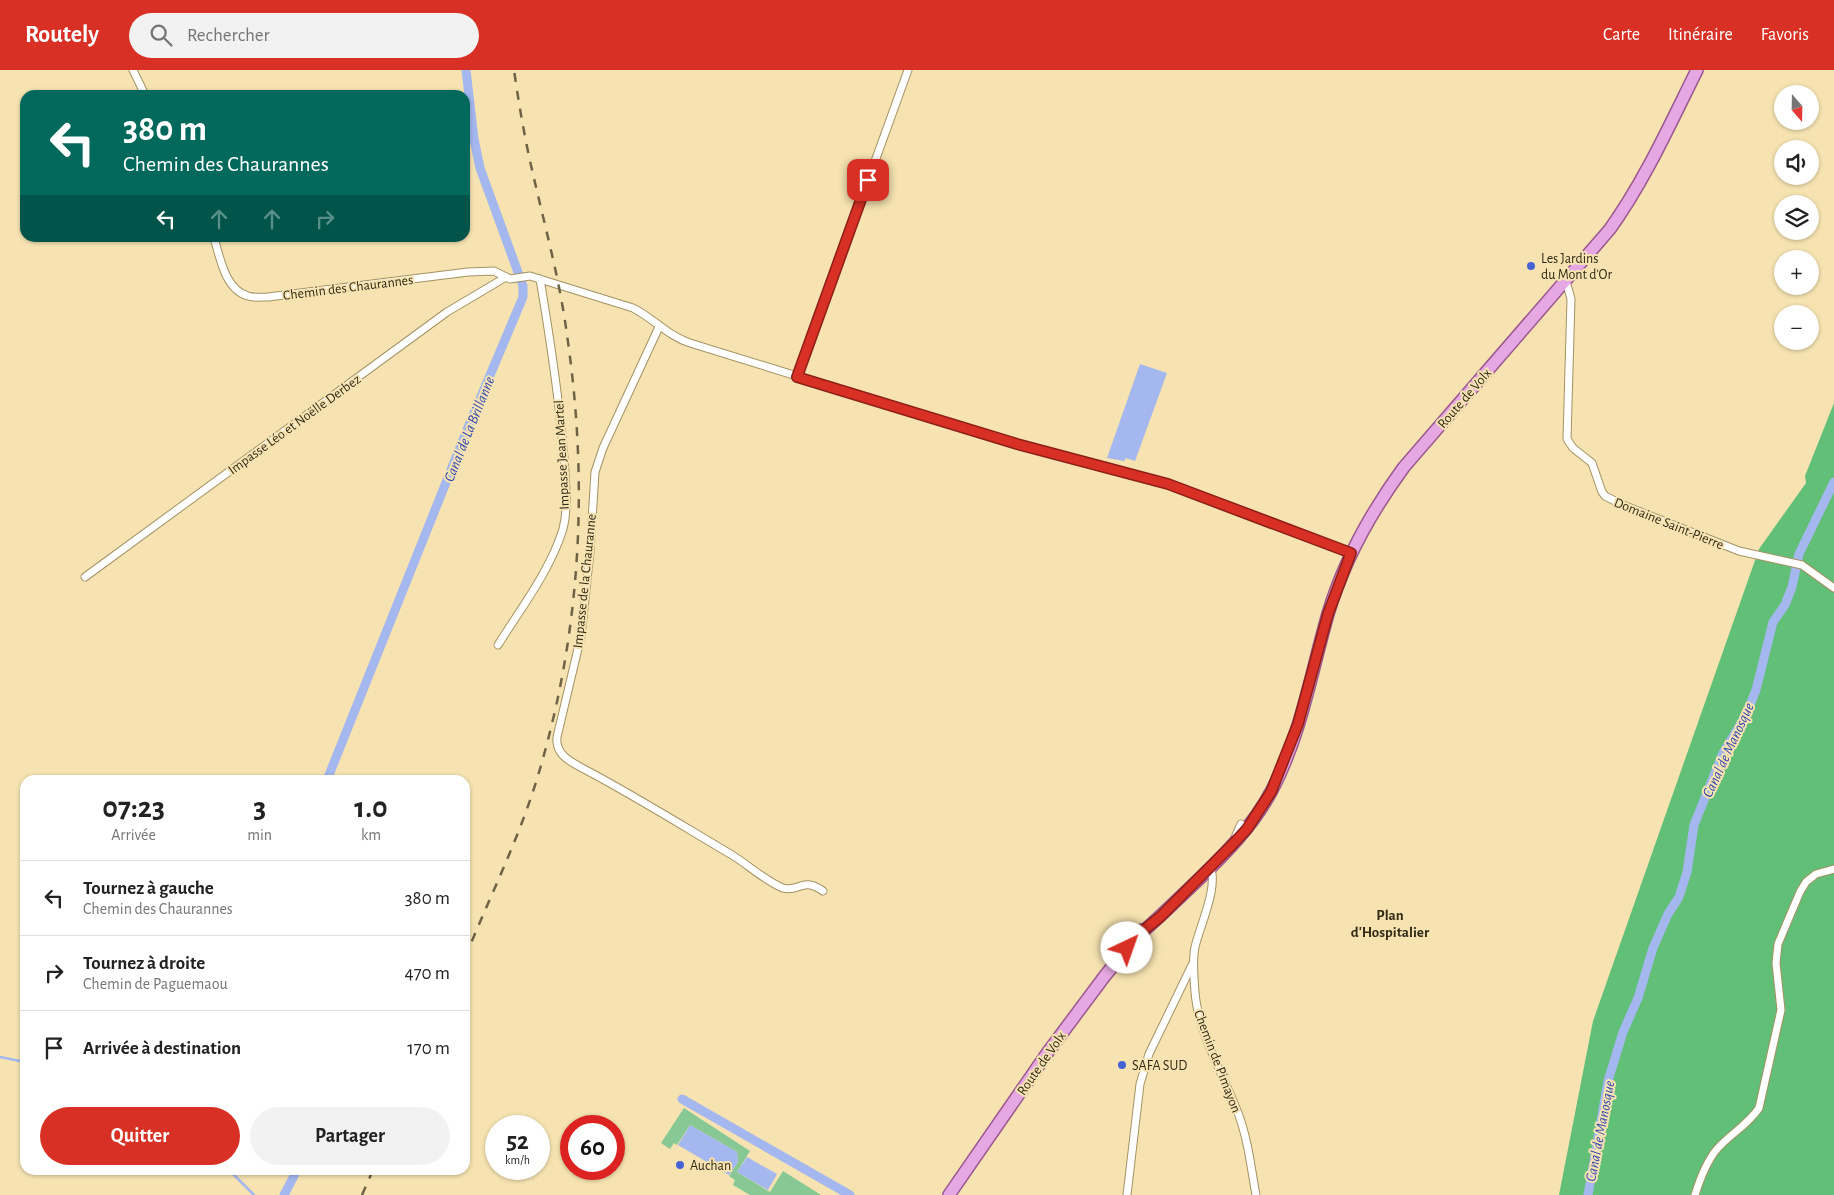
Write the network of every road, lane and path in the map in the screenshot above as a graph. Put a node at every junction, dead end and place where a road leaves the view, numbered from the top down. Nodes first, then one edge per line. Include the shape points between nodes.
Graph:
1 (133, 70) edge
2 (908, 70) edge
3 (1697, 70) edge
4 (143, 90) edge
5 (215, 242) edge
6 (506, 278) junction
7 (540, 279) junction
8 (1566, 281) junction
9 (659, 327) junction
10 (797, 377) junction
11 (1351, 553) junction
12 (85, 578) dead end
13 (1834, 588) edge
14 (498, 645) dead end
15 (1286, 755) junction
16 (1241, 824) junction
17 (1211, 868) junction
18 (1834, 869) edge
19 (822, 891) dead end
20 (1139, 934) junction
21 (1193, 963) junction
22 (949, 1195) edge
23 (1127, 1195) edge
24 (1256, 1195) edge
25 (1695, 1195) edge

1 - 4 street
2 - 10 street
3 - 8 main road, Route de Volx via 1623,211
5 - 6 street, Chemin des Chaurannes via 233,287 252,297 474,272 494,271
6 - 7 street, Chemin des Chaurannes via 528,276
6 - 12 street, Impasse Léo et Noëlle Derbez via 447,312
7 - 9 street, Chemin des Chaurannes via 633,308
7 - 14 street, Impasse Jean Martel via 558,394 565,518 542,574
8 - 11 main road, Route de Volx via 1404,467 1382,497
8 - 13 street, Domaine Saint-Pierre via 1571,299 1567,439 1594,465 1605,496 1739,551 1802,565
9 - 10 street via 683,341
9 - 19 street, Impasse de la Chauranne via 595,472 581,636 557,746 560,753 572,762 646,803 779,886 789,888 809,884
10 - 11 street via 1017,444 1168,484
11 - 15 main road, Route de Volx via 1328,614 1306,700
15 - 16 main road, Route de Volx
15 - 17 main road, Route de Volx via 1263,806 1247,829
16 - 17 street via 1237,834 1212,862
16 - 20 main road, Route de Volx
17 - 20 main road, Route de Volx
17 - 21 street, Chemin de Pimayon via 1212,887
18 - 25 street via 1816,874 1806,882 1778,944 1776,963 1781,1010 1759,1108 1716,1150
20 - 22 main road, Route de Volx via 1048,1052
21 - 23 street via 1149,1054 1140,1084
21 - 24 street, Chemin de Pimayon via 1198,1012 1239,1116

